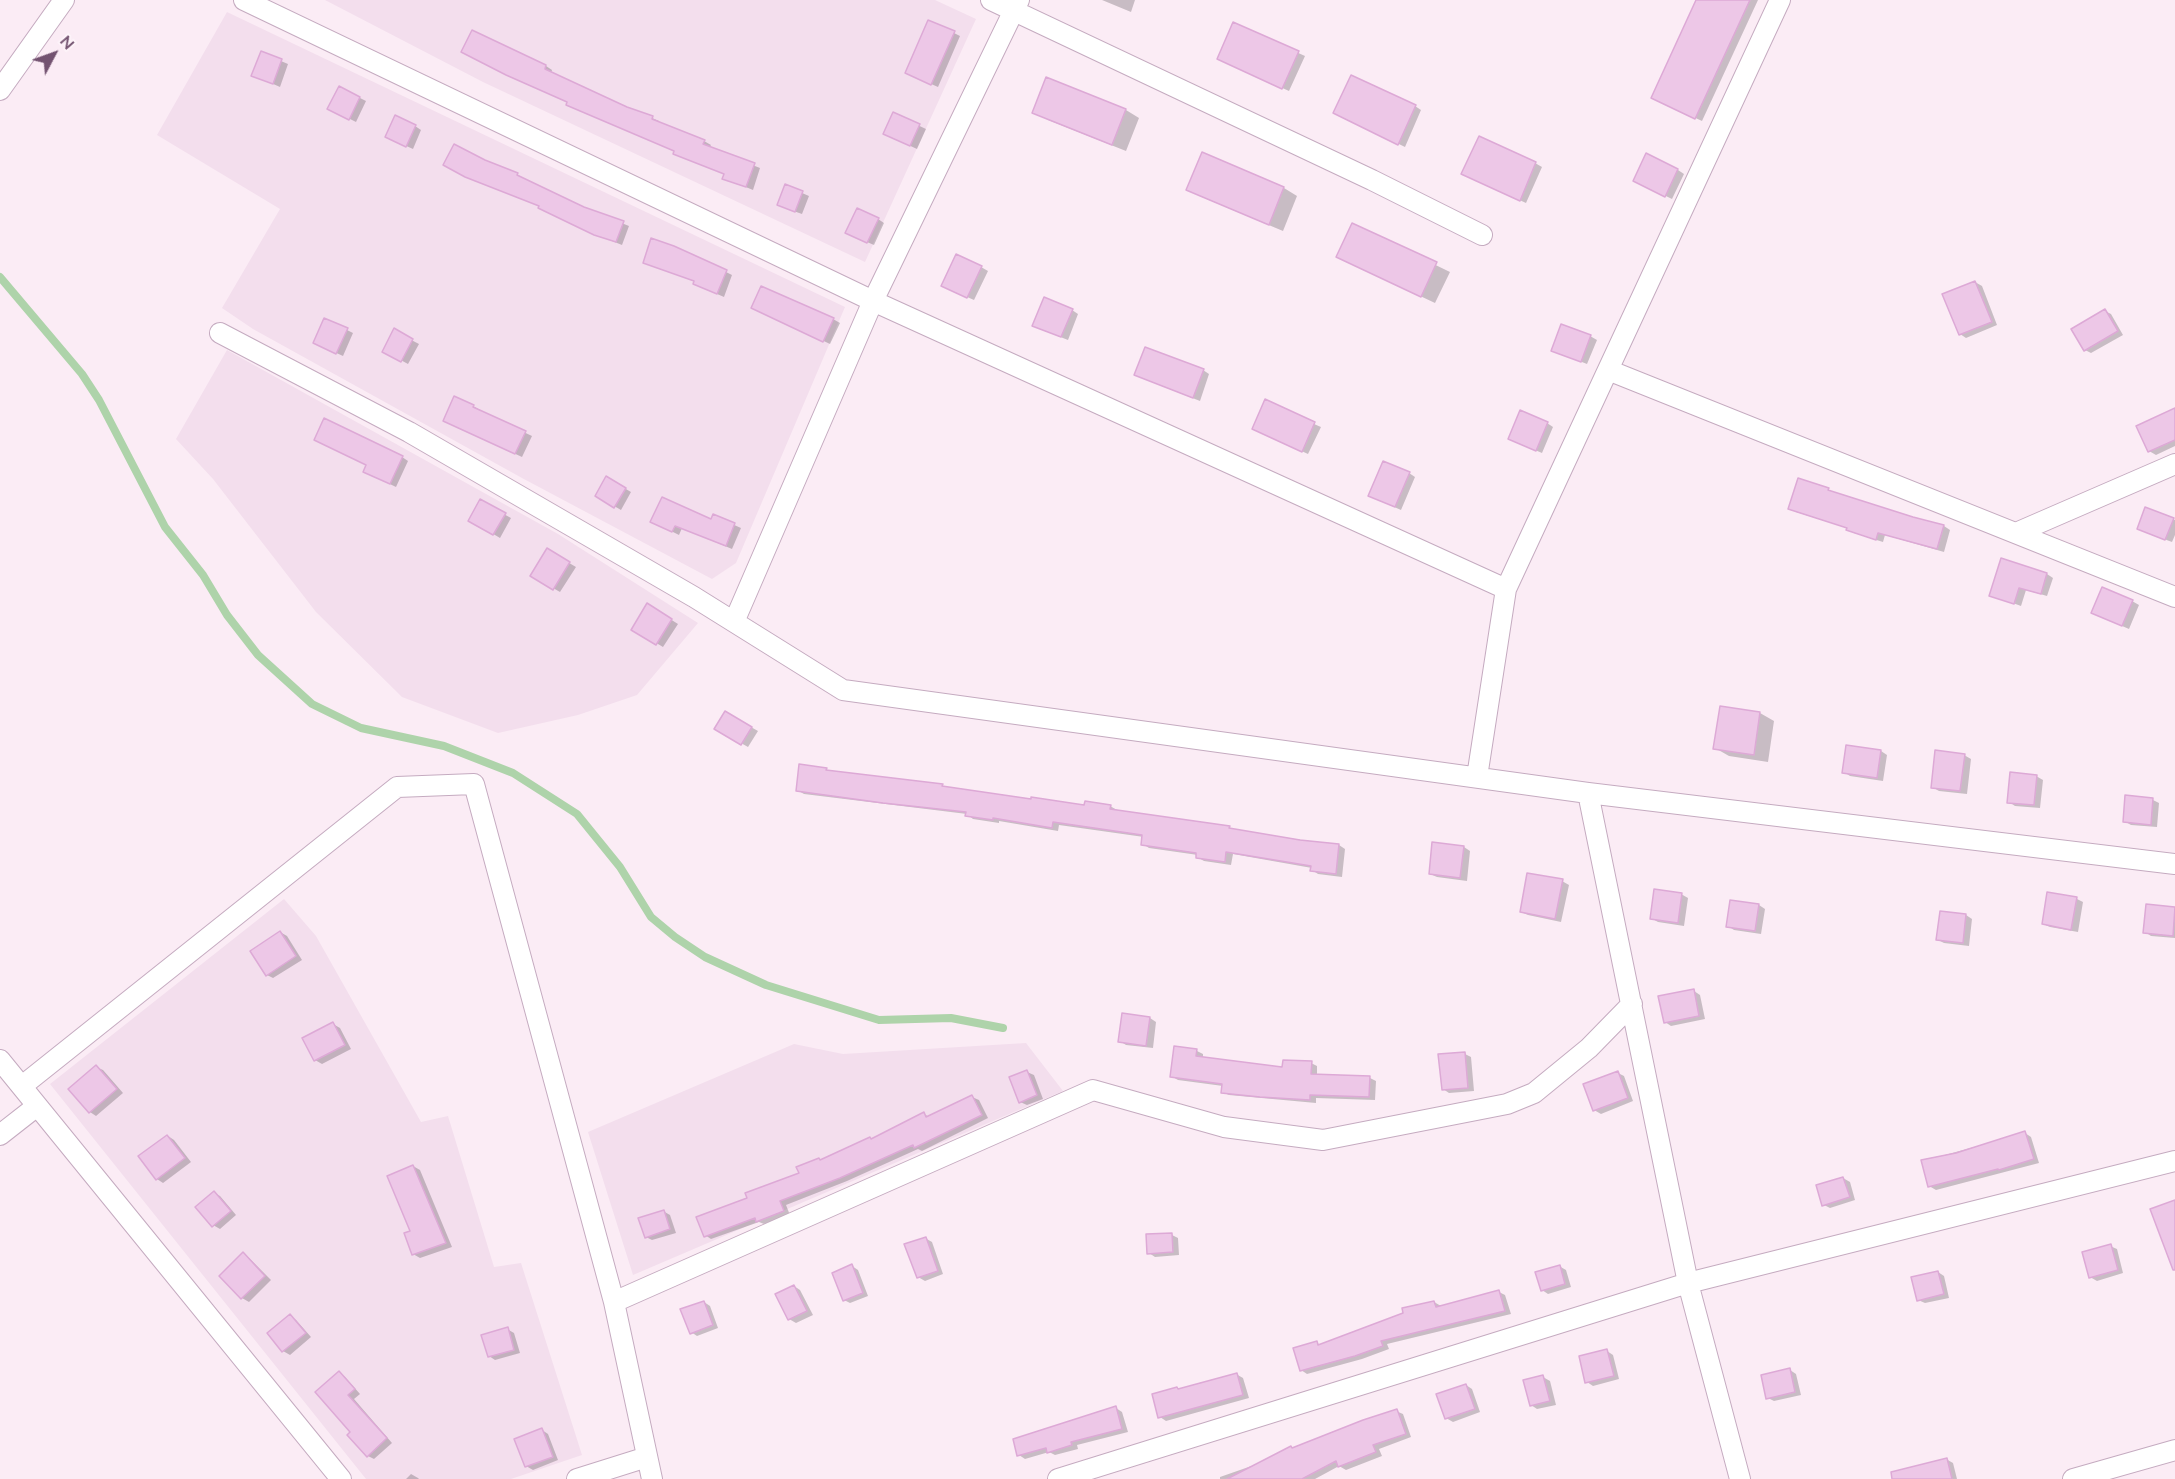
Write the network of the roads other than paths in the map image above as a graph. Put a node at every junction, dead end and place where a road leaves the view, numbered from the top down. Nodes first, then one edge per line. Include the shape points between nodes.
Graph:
1 (64, 0) edge
2 (244, 0) edge
3 (991, 0) edge
4 (1780, 0) edge
5 (1016, 5) edge
6 (0, 90) edge
7 (1482, 236) dead end
8 (873, 302) junction
9 (220, 333) dead end
10 (1608, 370) junction
11 (2175, 464) edge
12 (2016, 534) junction
13 (1506, 590) junction
14 (2175, 597) edge
15 (734, 622) junction
16 (1477, 777) junction
17 (1588, 793) junction
18 (2175, 864) edge
19 (1632, 1004) junction
20 (0, 1060) edge
21 (22, 1086) junction
22 (37, 1106) junction
23 (0, 1135) edge
24 (2175, 1161) edge
25 (1688, 1283) junction
26 (614, 1302) junction
27 (2175, 1450) edge
28 (647, 1457) junction
29 (341, 1479) edge
30 (577, 1479) edge
31 (652, 1479) edge
32 (1058, 1479) edge
33 (1740, 1479) edge
34 (2073, 1479) edge

1 - 6 street
2 - 8 street
3 - 5 street
4 - 10 street
5 - 7 street
5 - 8 street
8 - 13 street
8 - 15 street
9 - 15 street via 409,432
10 - 12 street
10 - 13 street
11 - 12 street
12 - 14 street
13 - 16 street
15 - 16 street via 843,690
16 - 17 street
17 - 18 street
17 - 19 street
19 - 25 street
19 - 26 street via 1589,1048 1534,1093 1507,1104 1323,1140 1224,1127 1093,1090
20 - 21 street
21 - 22 street
21 - 26 street via 397,787 474,784
22 - 23 street
22 - 29 street
24 - 25 street
25 - 32 street
25 - 33 street
26 - 28 street
27 - 34 street
28 - 30 street
28 - 31 street

